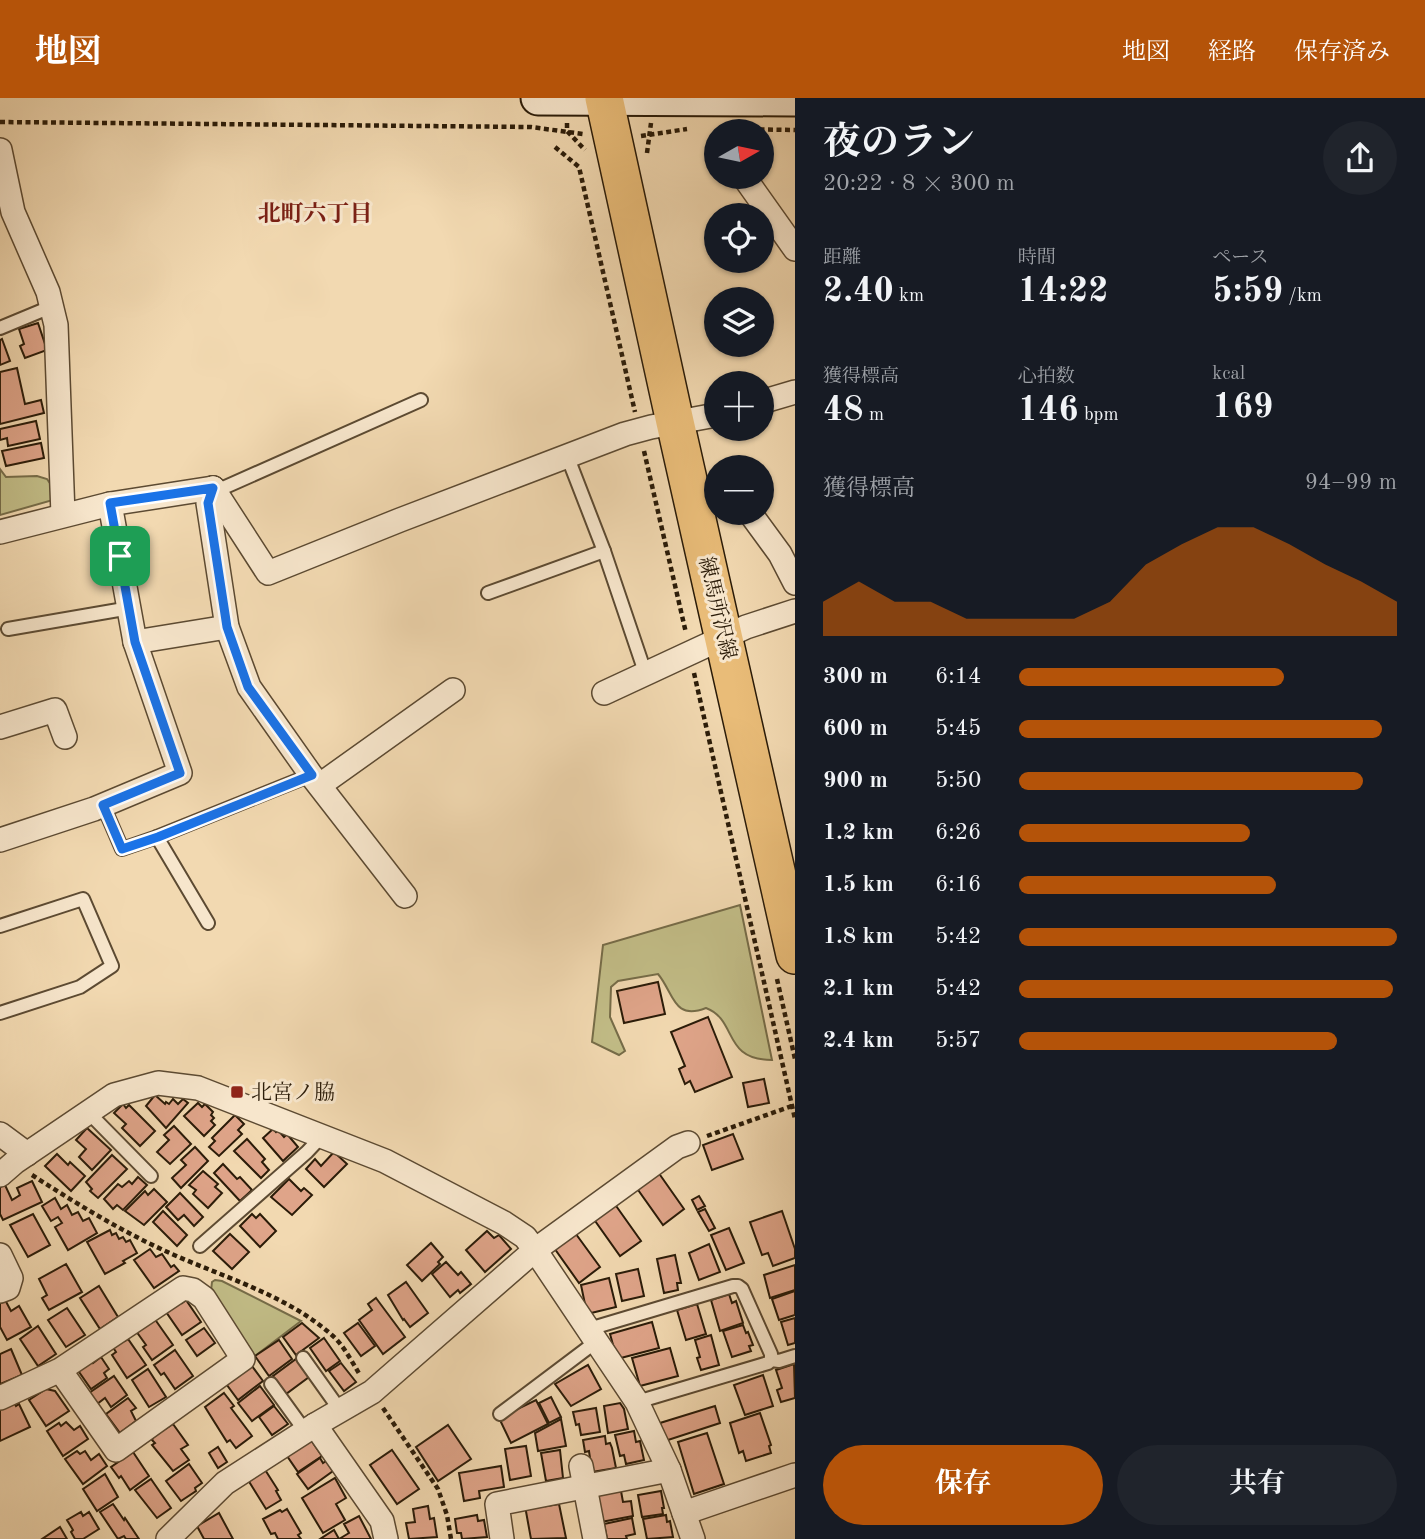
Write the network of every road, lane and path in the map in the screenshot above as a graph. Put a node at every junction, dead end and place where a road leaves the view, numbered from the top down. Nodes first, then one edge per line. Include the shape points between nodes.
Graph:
1 (538, 98) edge
2 (605, 99) edge
3 (795, 99) edge
4 (0, 122) edge
5 (698, 129) dead end
6 (774, 130) edge
7 (795, 130) edge
8 (612, 136) junction
9 (555, 147) dead end
10 (0, 150) edge
11 (752, 189) edge
12 (795, 249) edge
13 (52, 306) junction
14 (0, 328) edge
15 (793, 395) edge
16 (774, 399) edge
17 (421, 400) dead end
18 (704, 417) edge
19 (675, 422) junction
20 (640, 430) junction
21 (568, 458) junction
22 (213, 488) junction
23 (704, 501) edge
24 (110, 503) junction
25 (63, 515) junction
26 (709, 525) edge
27 (759, 525) edge
28 (0, 532) edge
29 (604, 551) junction
30 (795, 583) edge
31 (488, 593) dead end
32 (130, 608) junction
33 (795, 611) edge
34 (227, 627) junction
35 (8, 629) dead end
36 (724, 639) junction
37 (135, 642) junction
38 (690, 655) junction
39 (646, 675) junction
40 (453, 690) dead end
41 (604, 693) dead end
42 (0, 727) edge
43 (65, 737) dead end
44 (316, 780) junction
45 (103, 805) junction
46 (158, 837) junction
47 (0, 840) edge
48 (405, 896) dead end
49 (208, 923) dead end
50 (0, 926) edge
51 (795, 955) edge
52 (0, 1013) edge
53 (792, 1106) junction
54 (88, 1112) junction
55 (795, 1119) edge
56 (0, 1134) edge
57 (322, 1136) junction
58 (688, 1143) joint
59 (27, 1154) junction
60 (0, 1175) edge
61 (151, 1176) dead end
62 (200, 1246) dead end
63 (535, 1250) junction
64 (0, 1255) edge
65 (0, 1291) edge
66 (593, 1335) junction
67 (795, 1356) edge
68 (303, 1358) dead end
69 (771, 1360) junction
70 (60, 1370) junction
71 (271, 1384) dead end
72 (372, 1392) junction
73 (0, 1398) edge
74 (637, 1402) junction
75 (340, 1410) junction
76 (500, 1414) dead end
77 (310, 1428) junction
78 (669, 1470) junction
79 (795, 1475) edge
80 (583, 1476) junction
81 (684, 1513) junction
82 (168, 1539) edge
83 (386, 1539) edge
84 (451, 1539) edge
85 (502, 1539) edge
86 (595, 1539) edge
87 (692, 1539) edge

1 - 2 main road
2 - 3 main road
2 - 8 main road, 練馬所沢線
4 - 8 path via 531,127
5 - 8 path
6 - 7 path
8 - 19 main road, 練馬所沢線
9 - 20 path via 579,167
10 - 13 street via 13,212
11 - 12 street
13 - 14 lane
13 - 25 street
15 - 16 street
17 - 22 lane via 223,488
18 - 19 street
19 - 20 street
19 - 23 main road, 練馬所沢線
20 - 21 street
20 - 38 path
21 - 22 street via 268,573
21 - 29 lane
22 - 24 street
22 - 34 street via 208,503
24 - 25 street
24 - 32 street
25 - 28 street
26 - 36 main road, 練馬所沢線
27 - 30 street
29 - 31 lane
29 - 39 lane
32 - 35 lane
32 - 37 street
33 - 36 street
34 - 37 street
34 - 44 street via 248,687
36 - 38 street
36 - 51 main road, 練馬所沢線
37 - 45 street via 180,773
38 - 39 street
38 - 53 path
39 - 41 street
40 - 44 street
42 - 43 street via 55,710
44 - 46 lane
44 - 48 street
45 - 46 lane via 122,849
45 - 47 street
46 - 49 lane
50 - 52 lane via 83,899 112,966 80,987
53 - 55 path
53 - 58 path
54 - 57 street via 114,1095 158,1083 192,1086
54 - 59 street
54 - 61 lane
56 - 59 street
57 - 62 lane
57 - 63 street via 385,1161 504,1223
58 - 63 street
59 - 60 street
63 - 66 street
63 - 72 street
64 - 65 street via 11,1278 8,1288
66 - 69 lane via 738,1286
66 - 74 street
66 - 76 lane
67 - 69 lane
68 - 75 lane
69 - 74 lane
70 - 70 street via 183,1288 204,1298 243,1359 116,1450
70 - 73 street
71 - 77 lane
72 - 75 street
72 - 84 path via 438,1489
74 - 78 street
75 - 77 street
77 - 82 street via 225,1483
77 - 83 street via 382,1521
78 - 80 street
78 - 81 street
79 - 81 street
80 - 85 street via 497,1504
80 - 86 street
81 - 87 street

